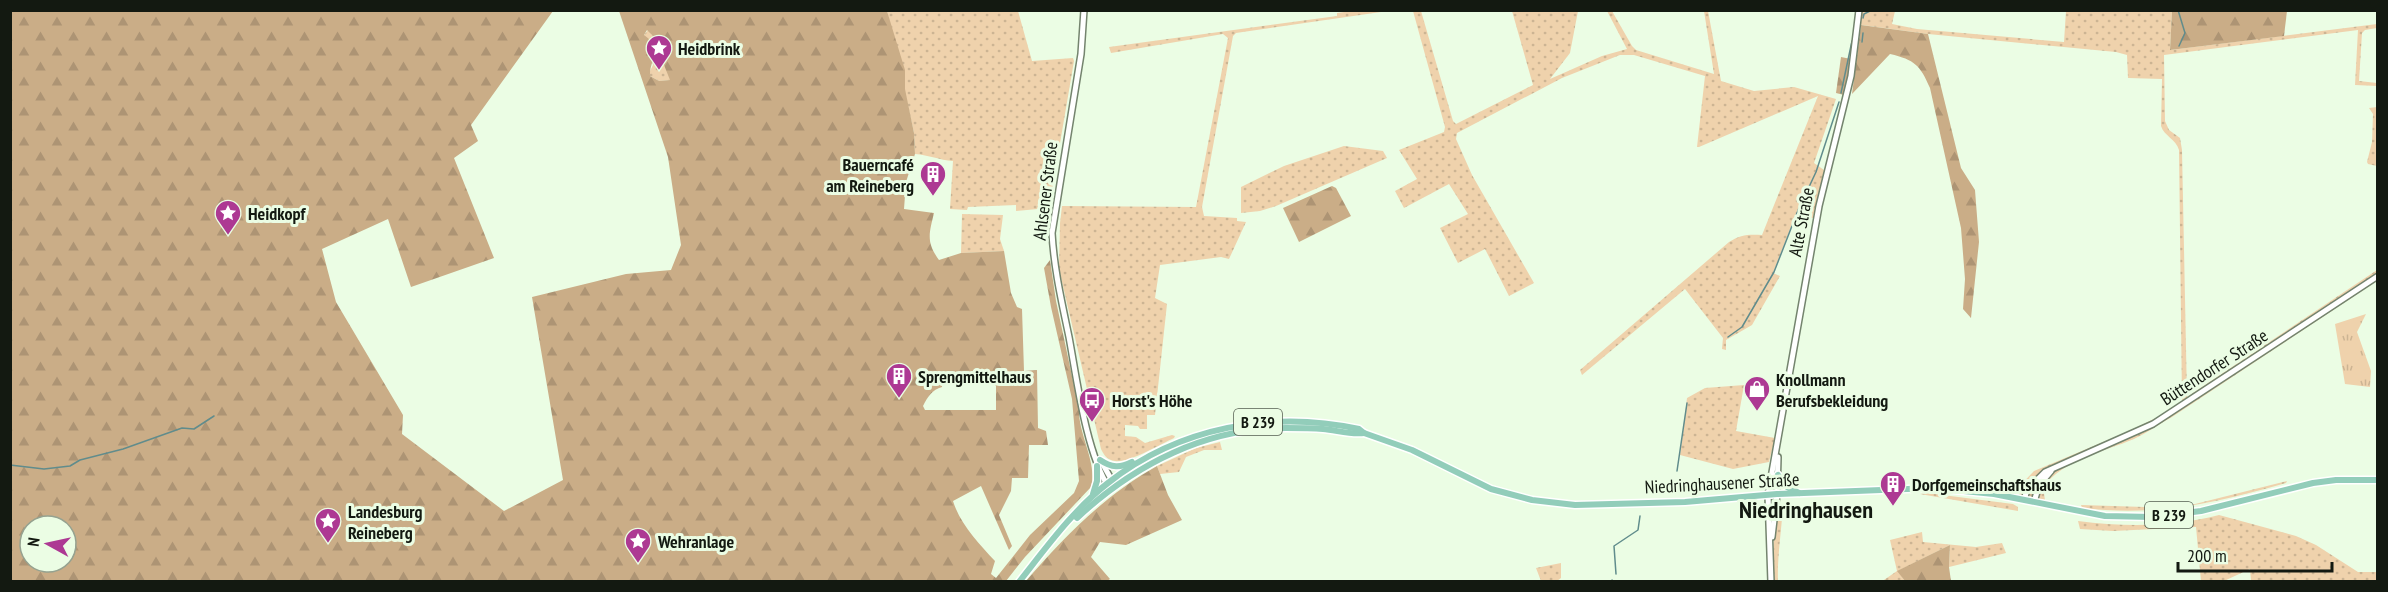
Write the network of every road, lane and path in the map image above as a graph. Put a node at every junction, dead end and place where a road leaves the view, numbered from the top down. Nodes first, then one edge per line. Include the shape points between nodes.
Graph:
1 (1084, 10) edge
2 (1859, 10) edge
3 (2378, 276) edge
4 (1364, 433) junction
5 (1779, 442) junction
6 (1155, 453) junction
7 (1099, 463) junction
8 (2057, 466) junction
9 (1778, 475) junction
10 (2378, 480) edge
11 (1111, 485) junction
12 (1777, 494) junction
13 (1799, 494) junction
14 (1768, 495) junction
15 (1089, 500) junction
16 (2024, 500) junction
17 (2034, 502) junction
18 (1053, 541) junction
19 (1770, 557) junction
20 (1019, 582) edge
21 (1771, 582) edge

1 - 7 main road, Ahlsener Straße via 1052,233 1059,291
2 - 5 main road, Alte Straße via 1851,76 1819,206
3 - 8 main road, Büttendorfer Straße via 2153,424
4 - 6 main road, Niedringhausener Straße / B 239 via 1323,423 1252,423 1208,432
4 - 11 main road, Niedringhausener Straße / B 239 via 1278,428 1221,436 1159,458
4 - 14 main road, Niedringhausener Straße / B 239 via 1412,450 1491,489 1550,502 1685,502
5 - 9 main road, Alte Straße
5 - 14 main road, Alte Straße
6 - 7 main road, B 239 via 1117,467
6 - 11 main road, Niedringhausener Straße / B 239
7 - 11 main road, Ahlsener Straße
7 - 15 main road, B 239
8 - 16 main road, Büttendorfer Straße via 2038,478
8 - 17 main road, Büttendorfer Straße via 2039,485
9 - 12 main road, Alte Straße
9 - 13 main road
10 - 17 main road, Niedringhausener Straße / B 239 via 2313,483 2201,511 2152,517 2105,516
11 - 15 main road, Niedringhausener Straße / B 239
11 - 18 main road, Niedringhausener Straße / B 239
12 - 13 main road, Niedringhausener Straße / B 239
12 - 14 main road, Niedringhausener Straße / B 239
12 - 19 main road, Alte Straße
13 - 16 main road, Niedringhausener Straße / B 239 via 1933,488
14 - 19 main road, Alte Straße
15 - 18 main road, Niedringhausener Straße / B 239
16 - 17 main road, Niedringhausener Straße / B 239
18 - 20 main road, Niedringhausener Straße / B 239
19 - 21 main road

